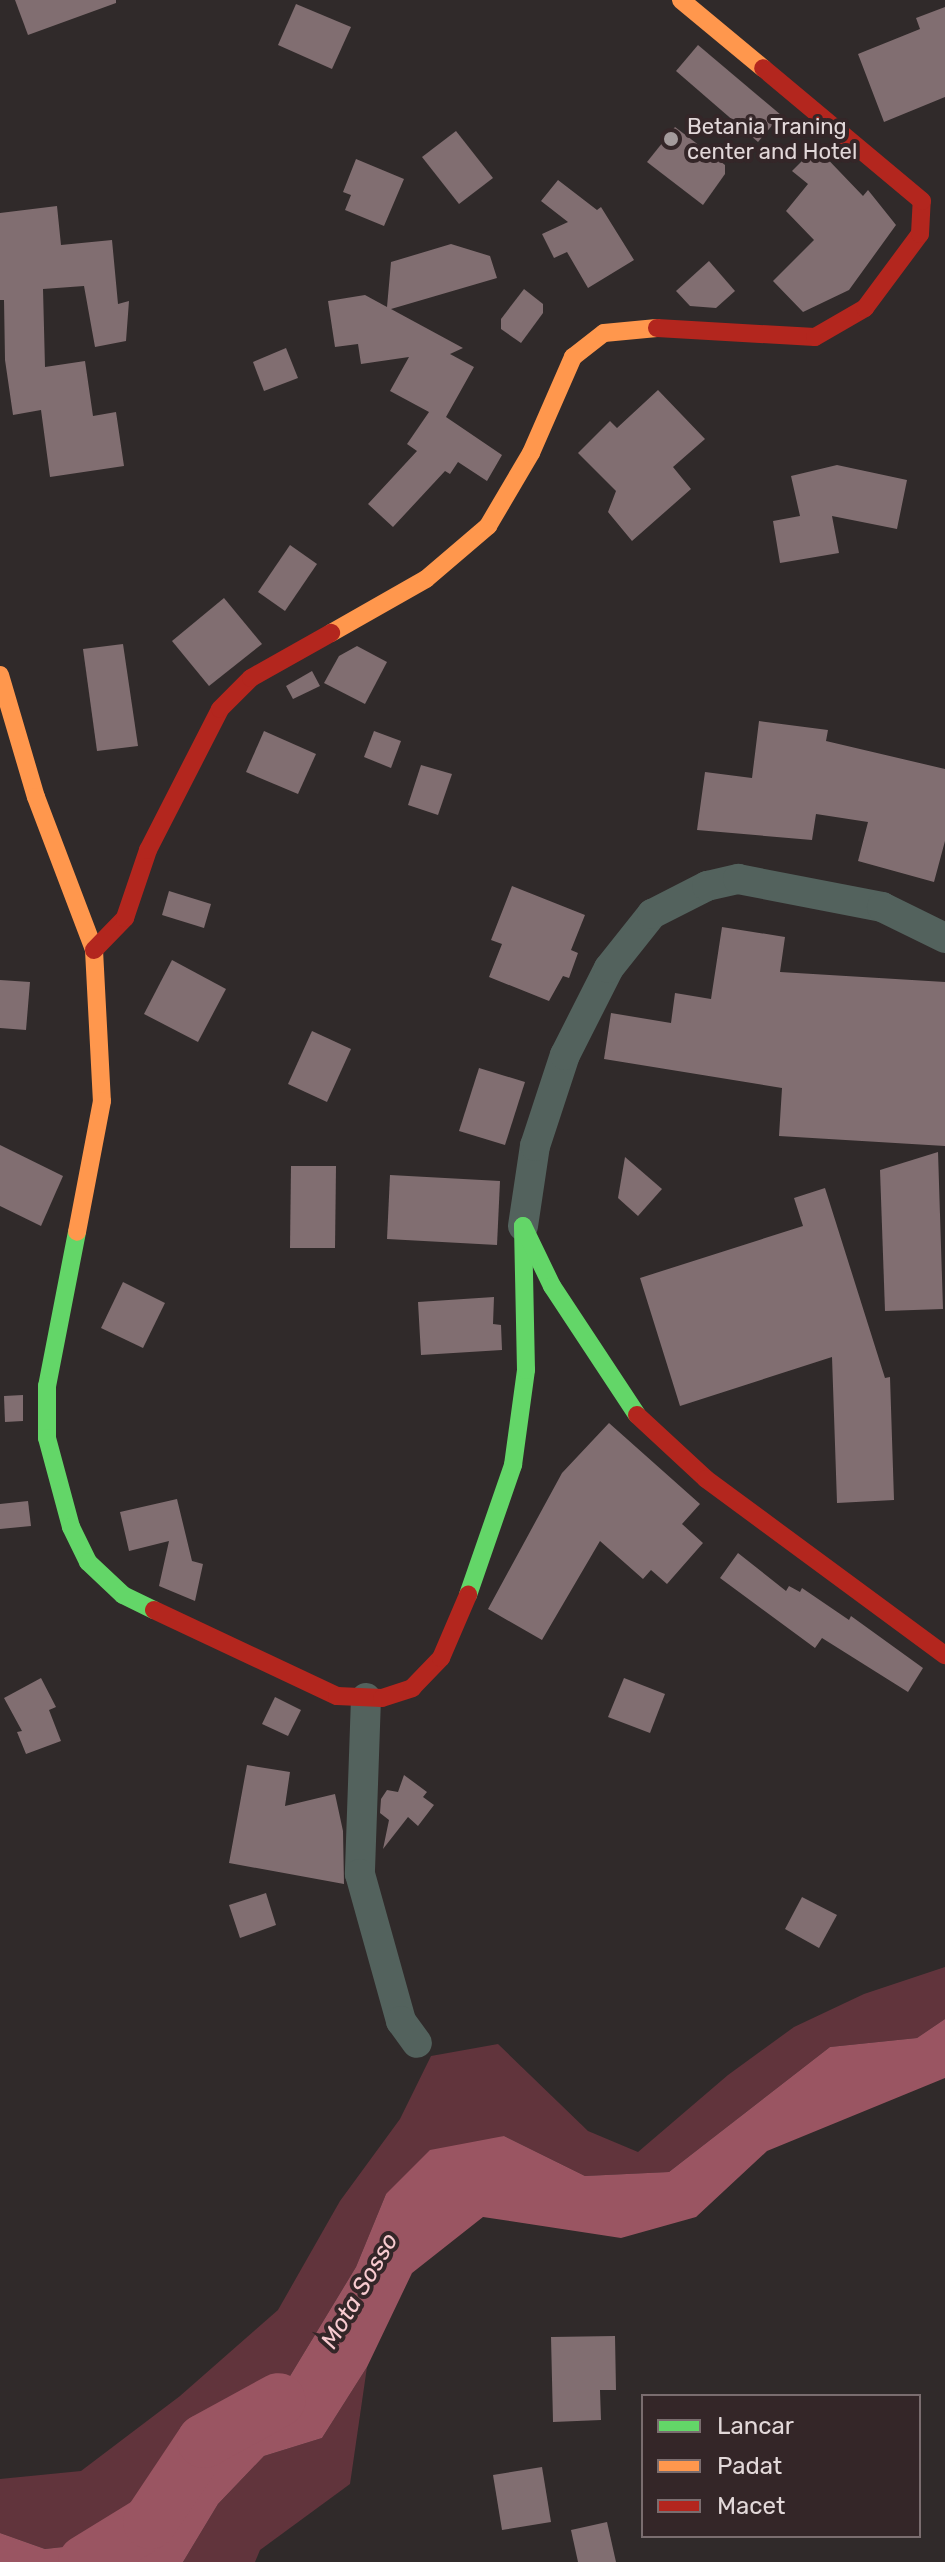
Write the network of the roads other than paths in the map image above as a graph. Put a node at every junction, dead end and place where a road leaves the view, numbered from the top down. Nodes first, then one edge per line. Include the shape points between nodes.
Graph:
1 (681, 0) edge
2 (0, 675) edge
3 (945, 938) edge
4 (94, 950) junction
5 (523, 1226) junction
6 (945, 1655) edge
7 (366, 1698) junction
8 (417, 2043) dead end

1 - 4 street via 922,201 920,234 865,308 815,337 648,328 604,333 573,357 531,453 488,526 426,579 251,678 220,709 148,850 125,918
2 - 4 street via 36,797
3 - 5 street via 882,907 738,879 707,886 652,914 609,968 565,1055 535,1146
4 - 7 street via 102,1101 47,1386 47,1438 71,1527 88,1562 123,1595 324,1691
5 - 6 street via 552,1286 626,1405 706,1479
5 - 7 street via 526,1370 513,1465 492,1536 441,1658 412,1688
7 - 8 street via 360,1874 401,2021

